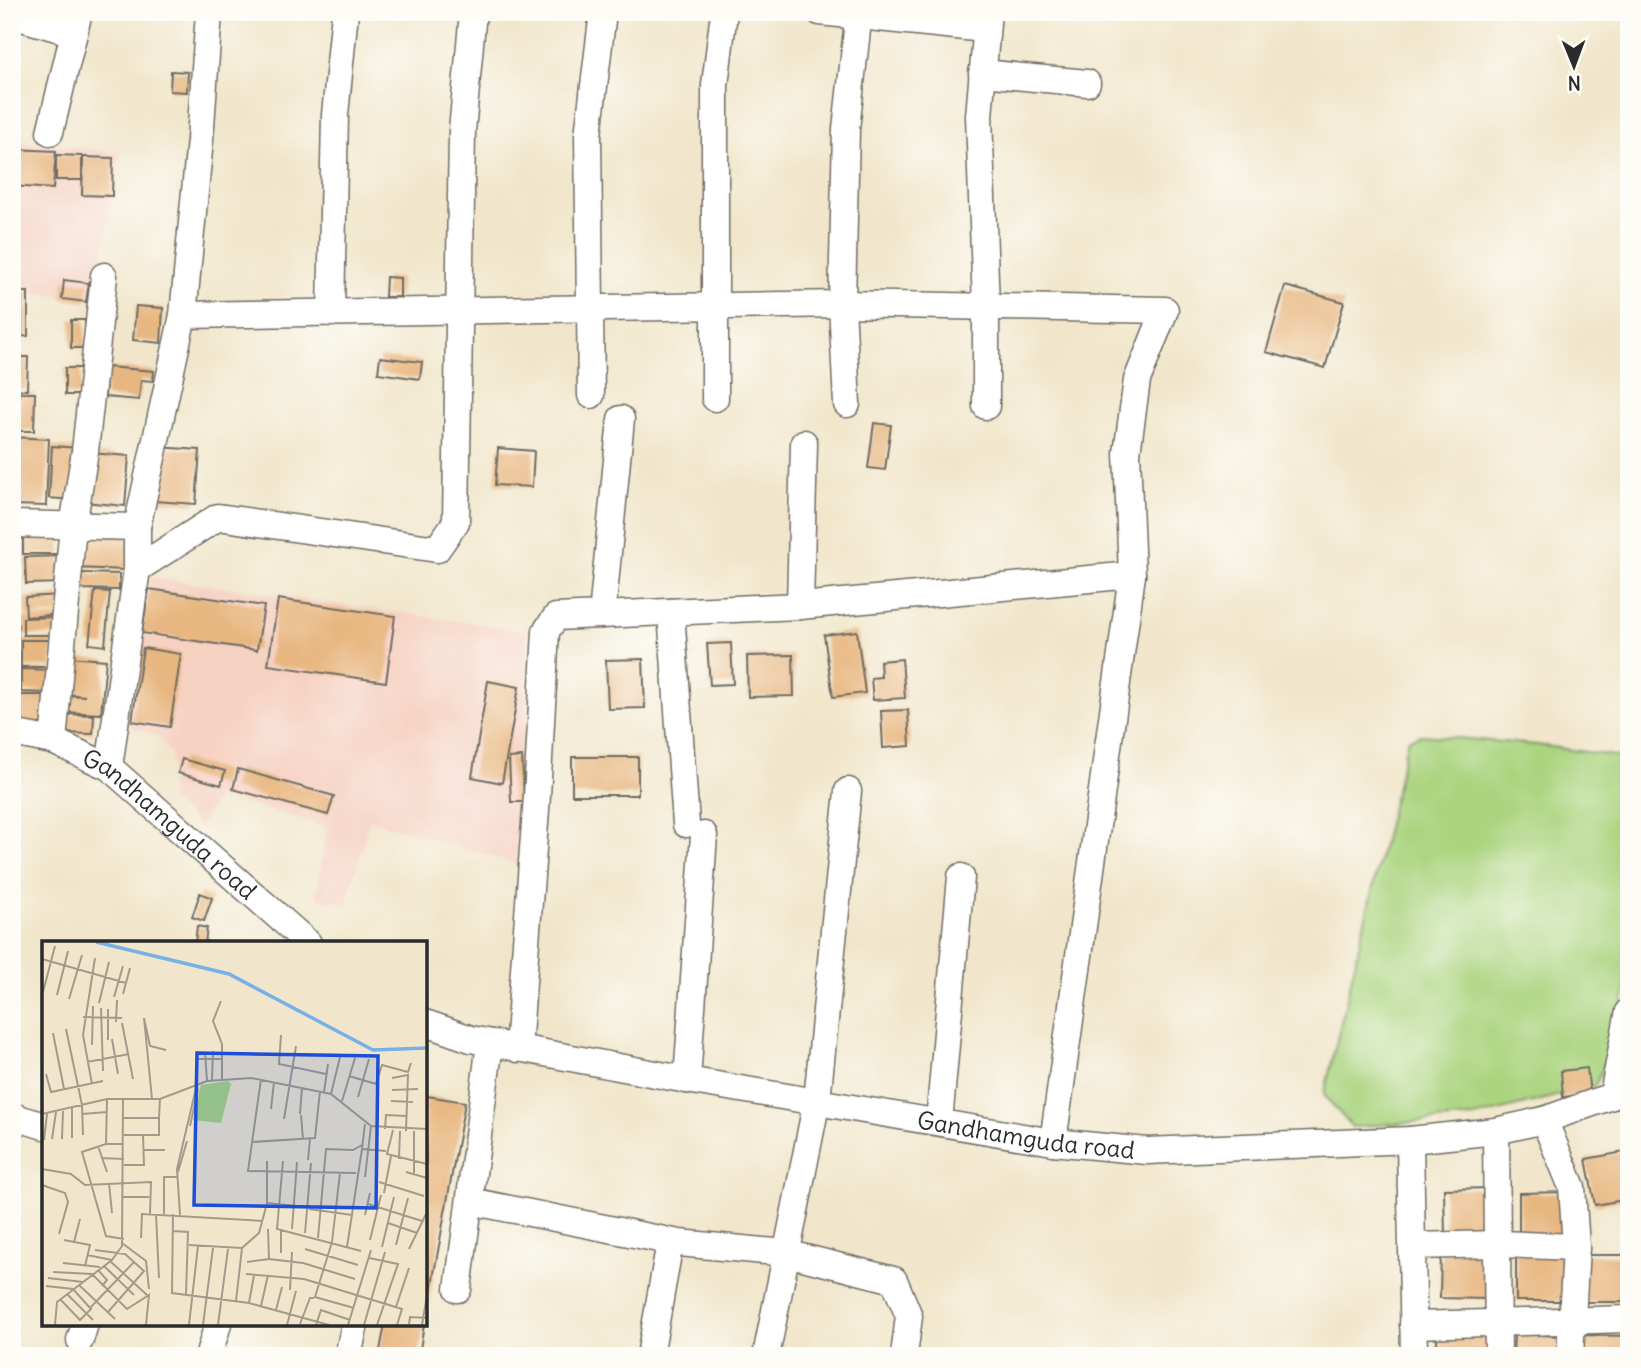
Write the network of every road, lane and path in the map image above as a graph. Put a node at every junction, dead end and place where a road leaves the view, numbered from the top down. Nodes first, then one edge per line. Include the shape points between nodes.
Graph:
1 (209, 12) edge
2 (345, 12) edge
3 (474, 12) edge
4 (603, 12) edge
5 (724, 12) edge
6 (820, 12) edge
7 (859, 14) edge
8 (12, 15) edge
9 (986, 20) edge
10 (76, 22) edge
11 (982, 73) junction
12 (1087, 83) dead end
13 (50, 132) dead end
14 (104, 276) dead end
15 (842, 304) junction
16 (715, 305) junction
17 (986, 306) junction
18 (591, 308) junction
19 (460, 309) junction
20 (331, 313) junction
21 (183, 315) junction
22 (591, 395) dead end
23 (715, 398) dead end
24 (847, 404) dead end
25 (986, 406) dead end
26 (621, 419) dead end
27 (804, 443) dead end
28 (12, 524) edge
29 (73, 526) junction
30 (137, 527) junction
31 (137, 569) junction
32 (1132, 575) junction
33 (800, 606) junction
34 (671, 612) junction
35 (602, 615) junction
36 (12, 733) edge
37 (53, 741) junction
38 (109, 767) junction
39 (848, 790) dead end
40 (961, 877) dead end
41 (307, 941) edge
42 (1629, 1011) edge
43 (427, 1024) edge
44 (490, 1042) junction
45 (518, 1049) junction
46 (687, 1080) junction
47 (1621, 1093) edge
48 (817, 1100) junction
49 (1544, 1121) junction
50 (939, 1122) junction
51 (42, 1125) edge
52 (12, 1126) edge
53 (1496, 1130) junction
54 (1410, 1140) junction
55 (1053, 1142) junction
56 (470, 1201) junction
57 (670, 1242) junction
58 (1499, 1244) junction
59 (1413, 1246) junction
60 (1576, 1247) junction
61 (786, 1254) junction
62 (458, 1289) dead end
63 (1629, 1319) edge
64 (1572, 1320) junction
65 (1499, 1322) junction
66 (1413, 1325) junction
67 (217, 1326) edge
68 (355, 1326) edge
69 (210, 1351) dead end
70 (348, 1356) edge
71 (650, 1356) edge
72 (766, 1356) edge
73 (904, 1356) edge
74 (1414, 1356) edge
75 (1498, 1356) edge
76 (1570, 1356) edge

1 - 21 street
2 - 20 street via 335,115
3 - 19 street via 462,131
4 - 18 street via 587,135
5 - 16 street via 715,85
6 - 7 street
7 - 9 street
7 - 15 street via 846,129
8 - 10 street
9 - 11 street
10 - 13 street
11 - 12 street
11 - 17 street via 979,116
14 - 29 street
15 - 16 street
15 - 17 street
15 - 24 street
16 - 18 street
16 - 23 street
17 - 25 street
17 - 32 street via 1165,310 1137,380 1127,453
18 - 19 street
18 - 22 street
19 - 20 street
19 - 31 street via 456,522 437,549 218,517
20 - 21 street
21 - 30 street
26 - 35 street
27 - 33 street
28 - 29 street
29 - 30 street
29 - 37 street
30 - 31 street
31 - 38 street
32 - 33 street
32 - 55 street
33 - 34 street
34 - 35 street
34 - 46 street via 695,830
35 - 45 street via 556,617 546,631
36 - 37 street, Gandhamguda road
37 - 38 street, Gandhamguda road
38 - 41 street, Gandhamguda road
39 - 48 street
40 - 50 street
42 - 47 street
43 - 44 street, Gandhamguda road
44 - 45 street, Gandhamguda road
44 - 56 street
45 - 46 street, Gandhamguda road
46 - 48 street, Gandhamguda road
47 - 49 street, Gandhamguda road
48 - 50 street, Gandhamguda road
48 - 61 street
49 - 53 street, Gandhamguda road
49 - 60 street via 1572,1187
50 - 55 street, Gandhamguda road
51 - 52 street via 15,1118
53 - 54 street, Gandhamguda road
53 - 58 street
54 - 55 street, Gandhamguda road via 1147,1151
54 - 59 street
56 - 57 street
56 - 62 street
57 - 61 street
57 - 71 street
58 - 59 street
58 - 60 street
58 - 65 street
59 - 66 street
60 - 64 street
61 - 72 street
61 - 73 street via 894,1280 909,1316
63 - 64 street
64 - 65 street
64 - 76 street
65 - 66 street
65 - 75 street
66 - 74 street
67 - 69 street
68 - 70 street

